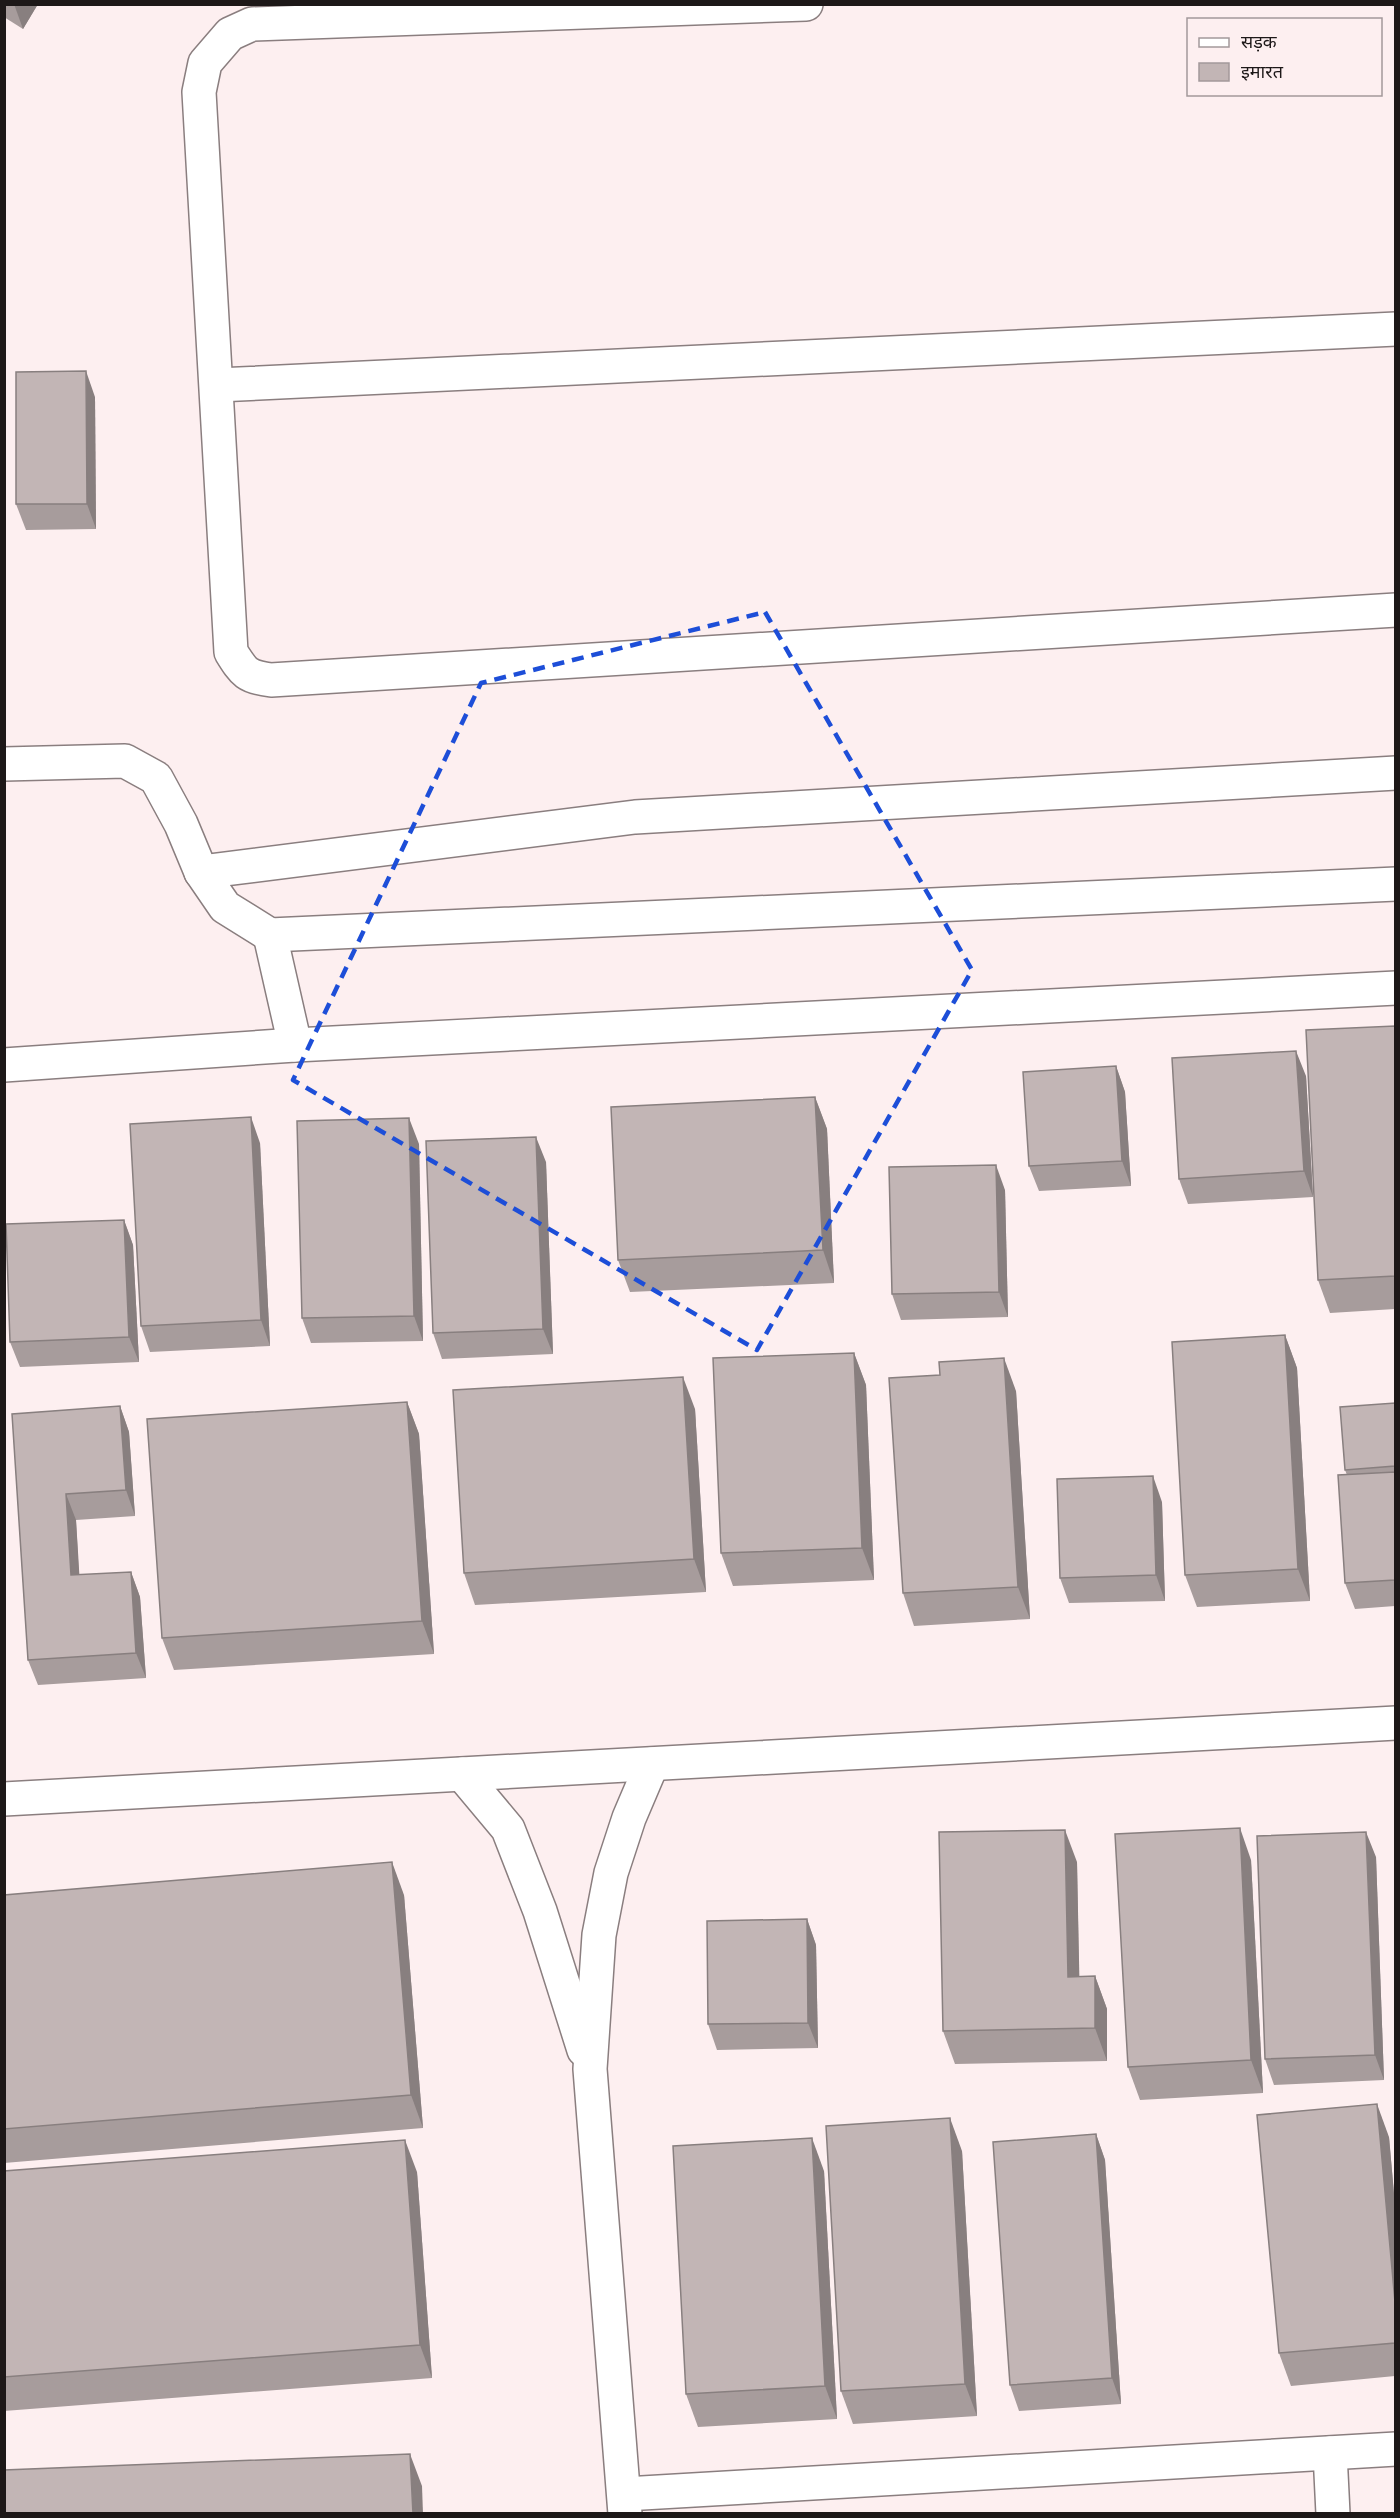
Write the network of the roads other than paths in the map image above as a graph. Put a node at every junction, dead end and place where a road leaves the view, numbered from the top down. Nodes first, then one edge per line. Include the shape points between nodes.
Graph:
1 (806, 4) edge
2 (1395, 329) edge
3 (217, 385) junction
4 (1395, 610) edge
5 (4, 764) edge
6 (1395, 773) edge
7 (201, 872) junction
8 (1395, 884) edge
9 (270, 935) junction
10 (1395, 988) edge
11 (295, 1045) junction
12 (4, 1065) edge
13 (1395, 1723) edge
14 (652, 1764) junction
15 (462, 1774) junction
16 (4, 1798) edge
17 (590, 2069) junction
18 (1395, 2449) edge
19 (1329, 2453) junction
20 (625, 2504) edge
21 (1333, 2514) edge

1 - 3 street via 252,24 230,34 205,63 199,92
2 - 3 street
3 - 4 street via 231,652 242,670 253,677 271,680
5 - 7 street via 125,761 156,778
6 - 7 street via 635,817
7 - 9 street via 225,907
8 - 9 street
9 - 11 street
10 - 11 street
11 - 12 street
13 - 14 street
14 - 15 street
14 - 17 street via 611,1874 599,1935
15 - 16 street
15 - 17 street via 508,1829 540,1911
17 - 20 street
18 - 19 street
19 - 20 street
19 - 21 street

